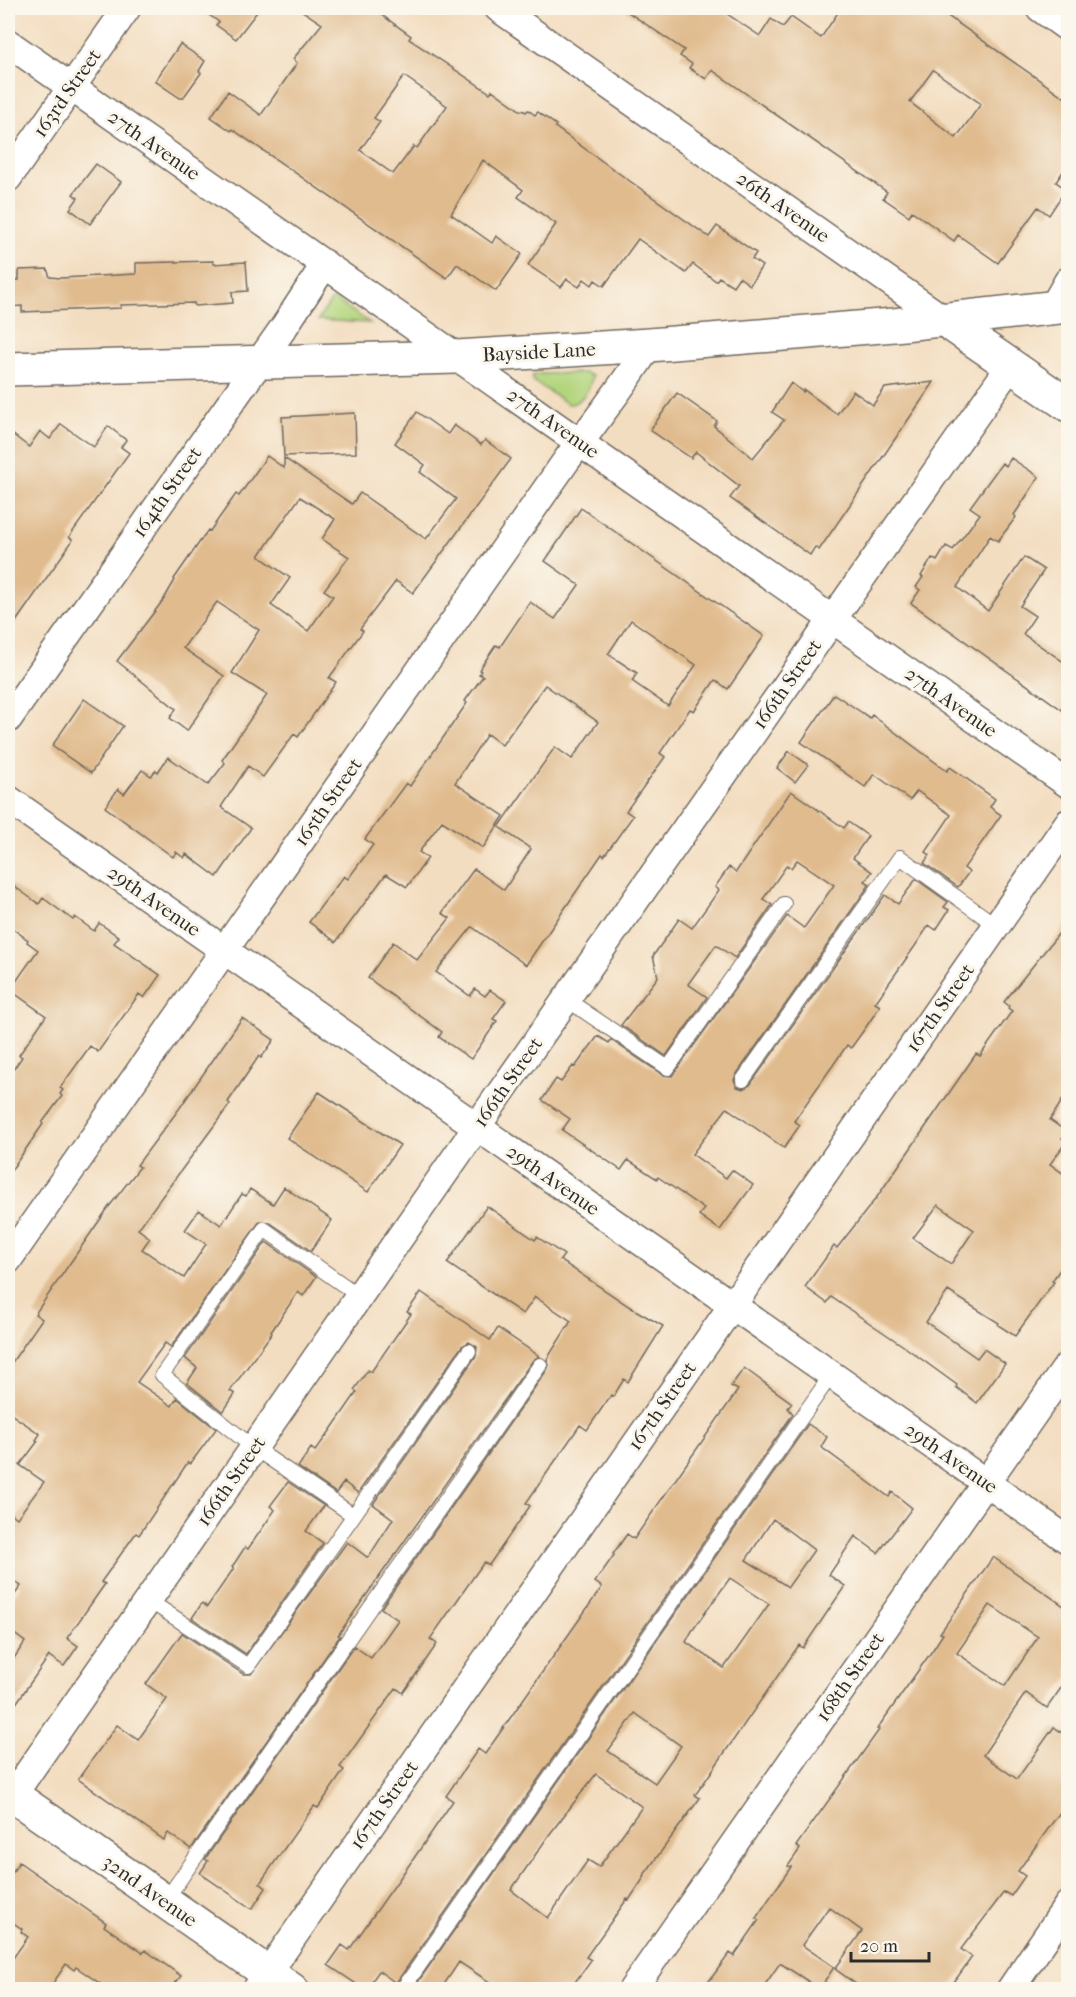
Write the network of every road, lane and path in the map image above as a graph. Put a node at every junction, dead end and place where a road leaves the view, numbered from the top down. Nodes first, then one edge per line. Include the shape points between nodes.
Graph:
1 (127, 8) edge
2 (498, 8) edge
3 (1040, 8) edge
4 (1068, 28) edge
5 (8, 43) edge
6 (71, 87) junction
7 (8, 178) edge
8 (325, 264) junction
9 (1068, 281) edge
10 (1060, 307) edge
11 (945, 321) junction
12 (649, 345) junction
13 (457, 357) junction
14 (258, 362) junction
15 (1011, 365) junction
16 (8, 369) edge
17 (1068, 405) edge
18 (580, 442) junction
19 (832, 619) junction
20 (8, 719) edge
21 (1068, 783) edge
22 (8, 799) edge
23 (1068, 823) edge
24 (784, 904) dead end
25 (997, 926) junction
26 (224, 950) junction
27 (566, 999) junction
28 (743, 1080) dead end
29 (477, 1127) junction
30 (8, 1260) edge
31 (359, 1296) junction
32 (732, 1305) junction
33 (469, 1351) dead end
34 (540, 1365) dead end
35 (1068, 1365) edge
36 (832, 1374) junction
37 (254, 1448) junction
38 (986, 1482) junction
39 (353, 1515) junction
40 (1068, 1540) edge
41 (148, 1600) junction
42 (9, 1796) edge
43 (165, 1901) junction
44 (1068, 1905) edge
45 (272, 1984) edge
46 (402, 1989) edge
47 (632, 1989) edge
48 (1010, 1989) edge

1 - 6 street, 163rd Street
2 - 11 street, 26th Avenue
3 - 4 street
5 - 6 street, 27th Avenue
6 - 7 street, 163rd Street
6 - 8 street, 27th Avenue
8 - 13 street, 27th Avenue
8 - 14 street, 164th Street
9 - 10 street
10 - 11 street, Bayside Lane
11 - 12 street, Bayside Lane
11 - 15 street, 26th Avenue
12 - 13 street, Bayside Lane
12 - 18 street, 165th Street
13 - 14 street, Bayside Lane
13 - 18 street, 27th Avenue
14 - 16 street, Bayside Lane
14 - 20 street, 164th Street
15 - 17 street, 26th Avenue
15 - 19 street, 166th Street
18 - 19 street, 27th Avenue
18 - 26 street, 165th Street
19 - 21 street, 27th Avenue
19 - 27 street, 166th Street
22 - 26 street, 29th Avenue
23 - 25 street, 167th Street
24 - 27 lane via 668,1068
25 - 28 lane via 900,857
25 - 32 street, 167th Street
26 - 29 street, 29th Avenue
26 - 30 street, 165th Street
27 - 29 street, 166th Street
29 - 31 street, 166th Street
29 - 32 street, 29th Avenue
31 - 37 street, 166th Street
31 - 37 lane via 264,1229 162,1375
32 - 36 street, 29th Avenue
32 - 45 street, 167th Street
33 - 39 lane
34 - 43 lane
35 - 38 street, 168th Street
36 - 38 street, 29th Avenue
36 - 46 lane
37 - 39 lane
37 - 41 street, 166th Street
38 - 40 street, 29th Avenue
38 - 47 street, 168th Street
39 - 41 lane via 248,1666
41 - 42 street, 166th Street
42 - 43 street, 32nd Avenue
43 - 45 street, 32nd Avenue
44 - 48 street

